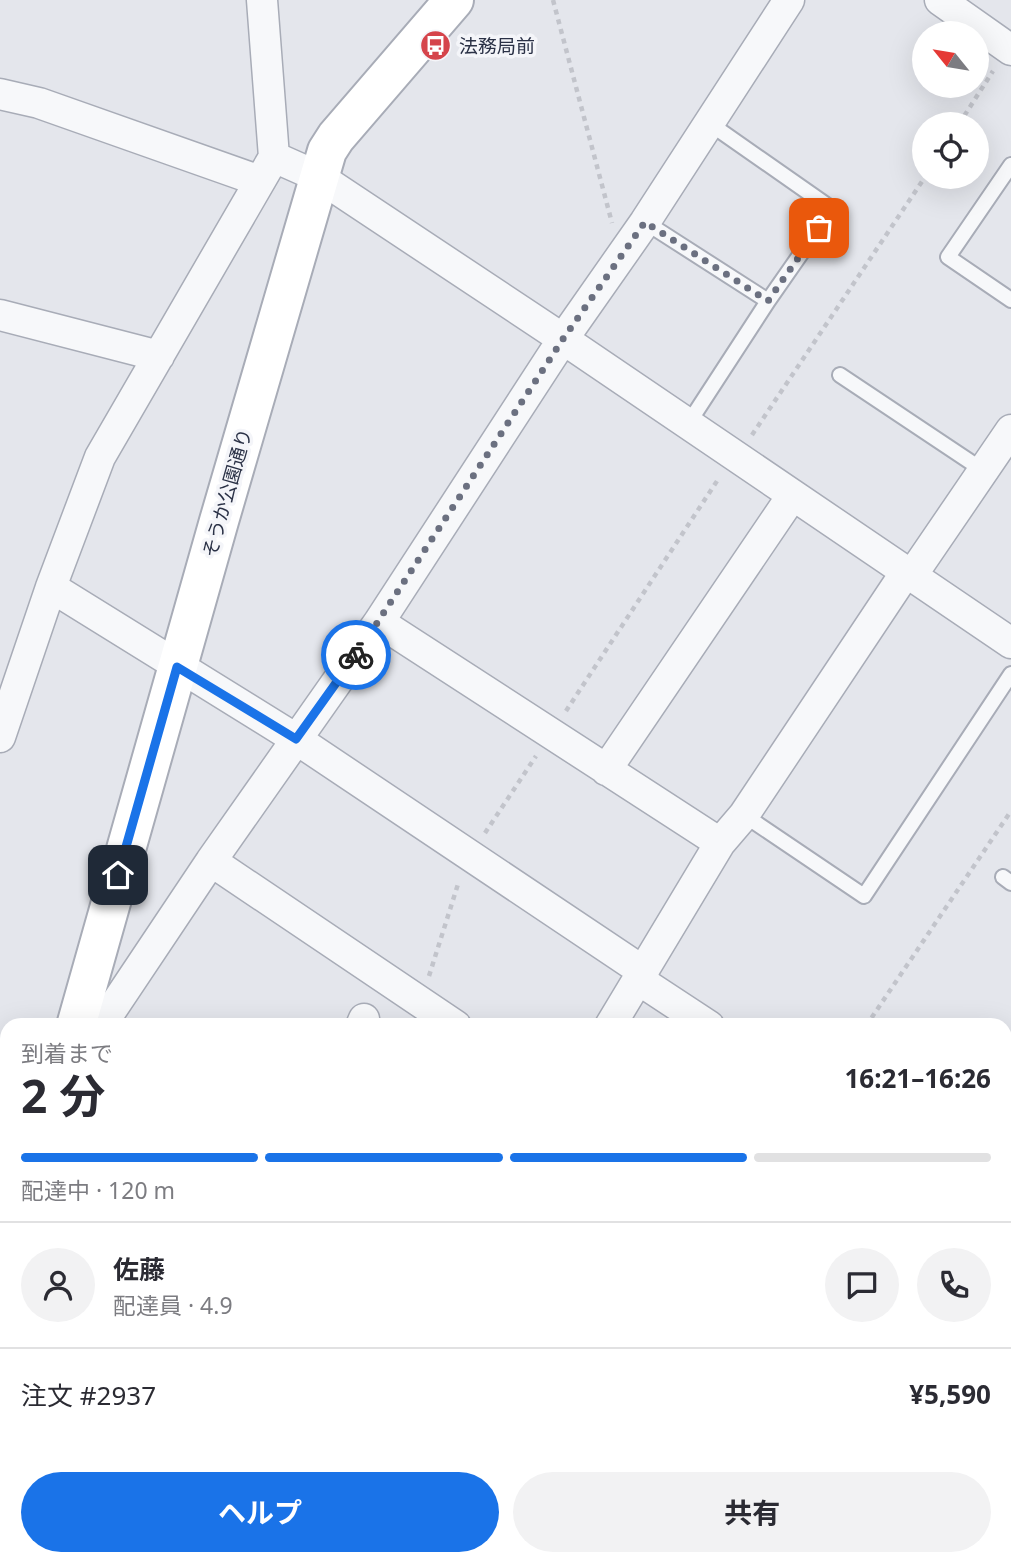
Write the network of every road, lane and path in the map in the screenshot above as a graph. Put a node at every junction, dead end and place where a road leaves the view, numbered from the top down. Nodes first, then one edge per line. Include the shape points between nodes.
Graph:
1 (262, 0) edge
2 (454, 0) edge
3 (553, 0) edge
4 (789, 0) edge
5 (940, 0) edge
6 (1010, 49) edge
7 (0, 94) edge
8 (967, 112) edge
9 (709, 123) junction
10 (1011, 164) edge
11 (267, 169) junction
12 (319, 177) junction
13 (917, 189) edge
14 (645, 222) junction
15 (621, 255) junction
16 (1011, 300) edge
17 (768, 301) junction
18 (0, 316) edge
19 (563, 339) junction
20 (159, 356) junction
21 (840, 374) dead end
22 (688, 424) junction
23 (1011, 430) edge
24 (735, 457) junction
25 (985, 471) junction
26 (792, 496) junction
27 (909, 573) junction
28 (51, 587) junction
29 (379, 622) junction
30 (1011, 642) edge
31 (177, 667) junction
32 (1011, 674) edge
33 (551, 733) junction
34 (0, 737) edge
35 (296, 739) junction
36 (606, 770) junction
37 (1011, 811) edge
38 (744, 815) junction
39 (720, 843) junction
40 (470, 857) junction
41 (211, 861) junction
42 (641, 976) junction
43 (421, 1002) junction
44 (92, 1018) edge
45 (95, 1018) edge
46 (444, 1018) edge
47 (615, 1018) edge
48 (698, 1018) edge
49 (871, 1018) edge

1 - 11 street
2 - 12 street, そうか公園通り via 336,137
3 - 15 path
4 - 9 street
5 - 6 street
6 - 8 path
7 - 11 street
9 - 14 street
9 - 17 lane via 832,209
10 - 16 lane via 947,257
11 - 12 street
11 - 20 street
12 - 19 street
12 - 31 street, そうか公園通り
13 - 24 path
14 - 15 street
14 - 17 lane
15 - 19 street
17 - 22 lane
18 - 20 street
19 - 22 street
19 - 29 street
20 - 28 street via 100,457
21 - 25 lane
22 - 24 street
23 - 25 street
24 - 26 street
24 - 33 path
25 - 27 street
26 - 27 street
26 - 36 street
27 - 30 street
27 - 38 street
28 - 31 street
28 - 34 street
29 - 33 street
29 - 35 street
31 - 35 street
31 - 44 street, そうか公園通り
32 - 38 lane via 864,896
33 - 36 street
33 - 40 path
35 - 40 street
35 - 41 street
36 - 39 street
37 - 49 path
38 - 39 street
39 - 42 street
40 - 42 street
40 - 43 path
41 - 43 street
41 - 45 street
42 - 47 street
42 - 48 street
43 - 46 street

